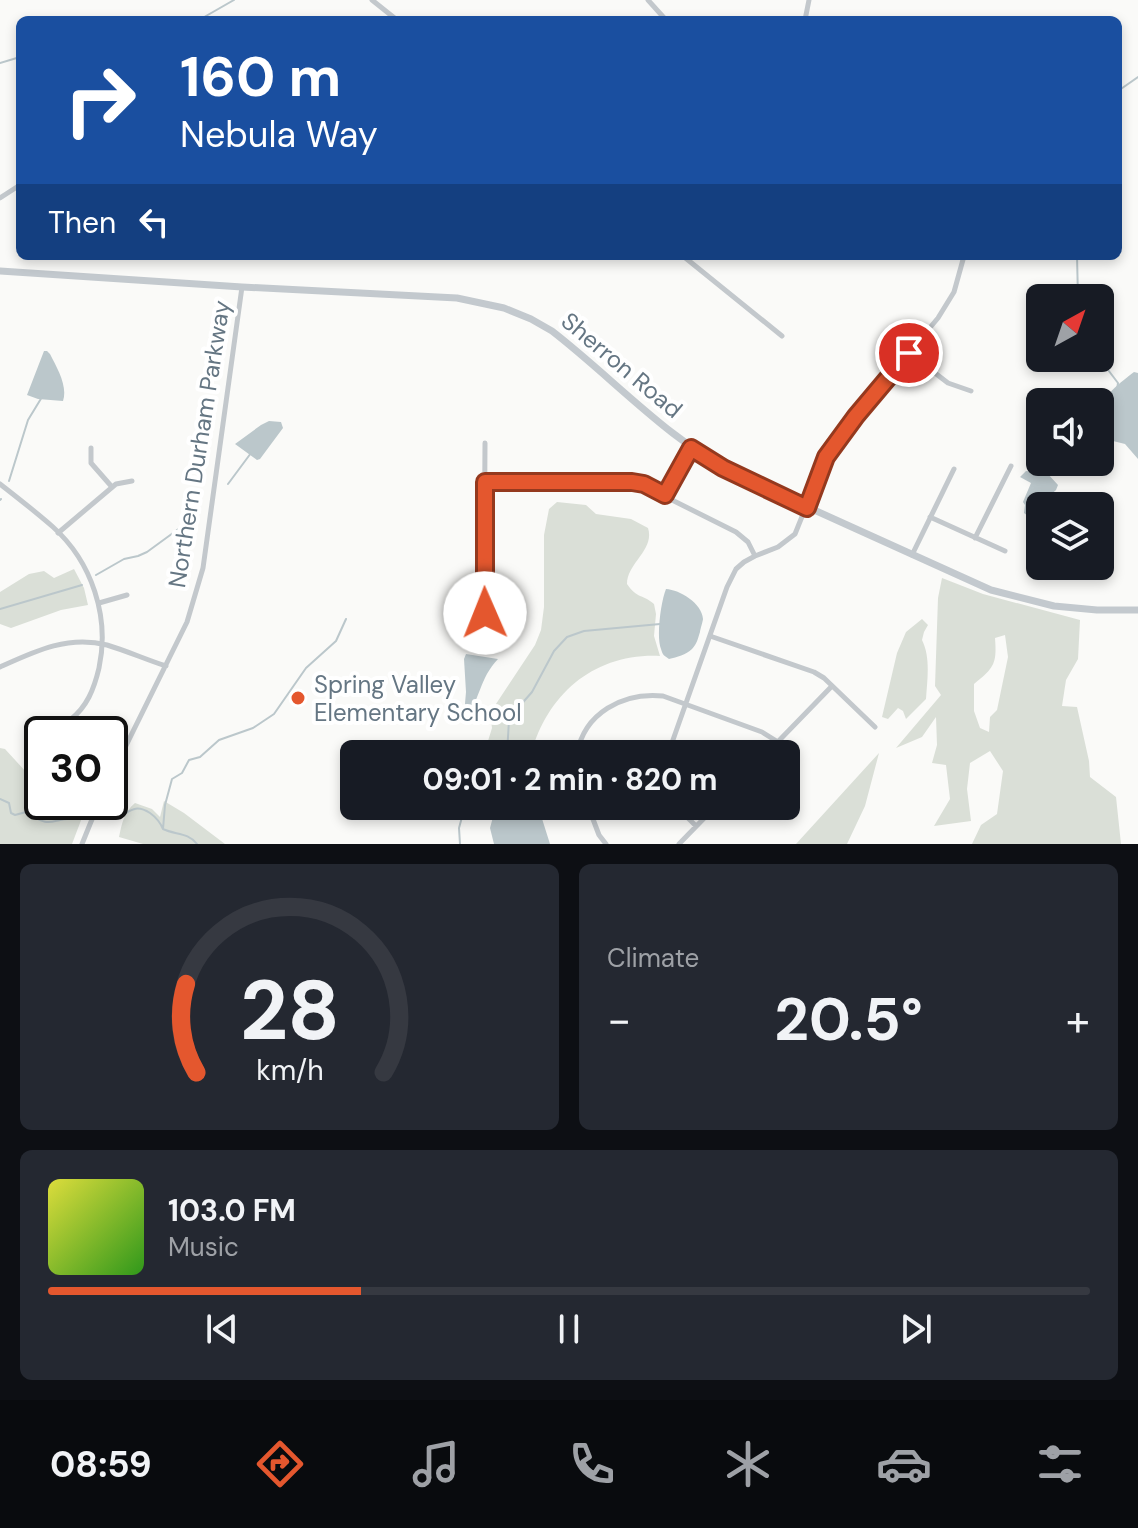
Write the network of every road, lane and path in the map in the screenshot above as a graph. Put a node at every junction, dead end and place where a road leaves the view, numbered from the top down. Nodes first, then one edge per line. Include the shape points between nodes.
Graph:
1 (372, 0) edge
2 (648, 0) edge
3 (392, 16) edge
4 (662, 16) edge
5 (688, 260) edge
6 (963, 260) edge
7 (0, 271) edge
8 (242, 287) junction
9 (782, 336) dead end
10 (909, 353) junction
11 (971, 391) dead end
12 (485, 443) dead end
13 (91, 448) dead end
14 (691, 448) junction
15 (1011, 466) dead end
16 (954, 469) dead end
17 (132, 481) dead end
18 (485, 482) junction
19 (0, 484) edge
20 (112, 487) junction
21 (665, 495) junction
22 (807, 508) junction
23 (930, 517) junction
24 (58, 533) junction
25 (975, 538) junction
26 (1005, 551) dead end
27 (755, 556) junction
28 (911, 556) junction
29 (127, 595) dead end
30 (99, 603) junction
31 (1138, 610) edge
32 (490, 622) dead end
33 (710, 636) junction
34 (103, 644) junction
35 (166, 666) junction
36 (0, 667) edge
37 (832, 686) junction
38 (686, 704) junction
39 (75, 716) edge
40 (875, 727) dead end
41 (580, 740) edge
42 (673, 740) edge
43 (775, 740) edge
44 (780, 740) edge
45 (128, 742) edge
46 (92, 820) edge
47 (593, 820) edge
48 (690, 820) edge
49 (702, 820) edge
50 (696, 826) junction
51 (82, 844) edge
52 (606, 844) edge
53 (679, 844) edge

1 - 3 street
2 - 4 street
5 - 9 street
6 - 10 street via 950,300
7 - 8 main road, Sherron Road
8 - 14 main road, Sherron Road via 457,298 518,313 571,346
8 - 35 street, Northern Durham Parkway via 203,568 187,622
10 - 11 street via 948,383
10 - 22 street via 826,457
12 - 18 street
13 - 20 street via 91,463
14 - 21 street
14 - 22 main road, Sherron Road
15 - 25 street
16 - 23 street
17 - 20 street
18 - 21 street via 632,482
18 - 32 street via 484,608
19 - 24 street
20 - 24 street
21 - 27 street via 736,532
22 - 27 street via 790,539
22 - 28 main road, Sherron Road
23 - 25 street
23 - 28 street
24 - 30 street via 85,568
25 - 26 street
27 - 33 street via 736,569
28 - 31 main road, Sherron Road via 1027,600
29 - 30 street
30 - 34 street
33 - 37 street via 814,672
33 - 38 street
34 - 35 street
34 - 36 street via 51,646
34 - 39 street via 98,675
35 - 45 street, Northern Durham Parkway
37 - 40 street
37 - 44 street
38 - 41 street via 663,696 635,696 589,722
38 - 42 street
38 - 43 street
46 - 51 street
47 - 52 street
48 - 50 street
49 - 50 street
50 - 53 street

